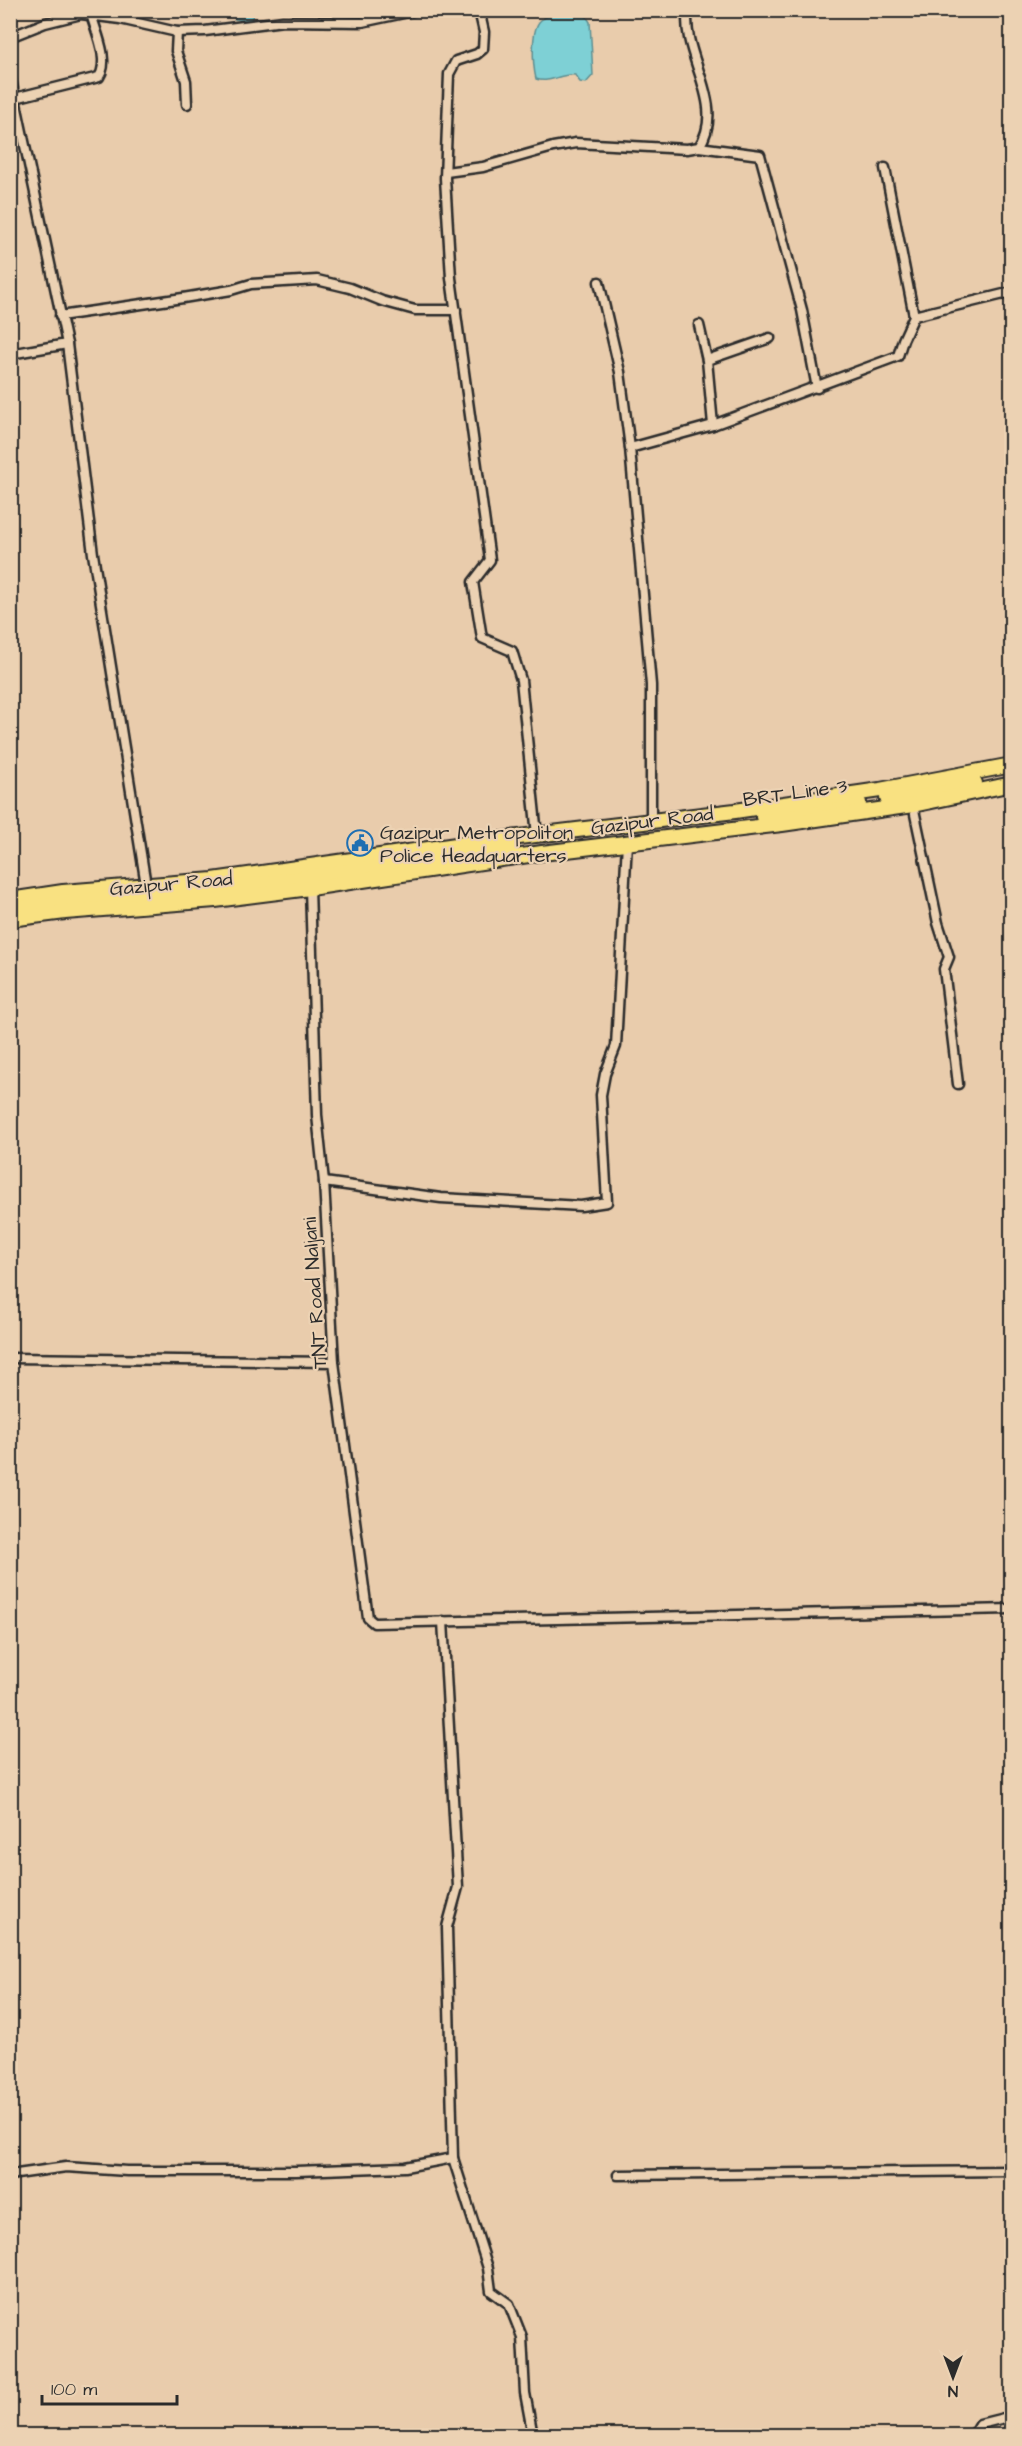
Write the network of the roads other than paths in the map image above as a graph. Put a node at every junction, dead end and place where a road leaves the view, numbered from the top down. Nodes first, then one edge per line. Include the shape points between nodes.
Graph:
1 (418, 10) edge
2 (479, 10) edge
3 (688, 10) edge
4 (106, 13) edge
5 (91, 14) junction
6 (177, 32) junction
7 (10, 37) edge
8 (10, 75) edge
9 (15, 98) junction
10 (187, 104) dead end
11 (699, 147) junction
12 (885, 168) dead end
13 (446, 172) junction
14 (599, 282) dead end
15 (1011, 292) edge
16 (456, 310) junction
17 (60, 316) junction
18 (914, 316) junction
19 (699, 325) dead end
20 (770, 338) dead end
21 (67, 344) junction
22 (10, 354) edge
23 (707, 360) junction
24 (817, 388) junction
25 (713, 425) junction
26 (630, 448) junction
27 (1011, 765) edge
28 (1011, 776) edge
29 (1011, 784) edge
30 (913, 805) junction
31 (651, 821) junction
32 (537, 835) junction
33 (627, 842) junction
34 (146, 885) junction
35 (310, 888) junction
36 (10, 900) edge
37 (10, 910) edge
38 (10, 919) edge
39 (958, 1084) dead end
40 (324, 1182) junction
41 (10, 1358) edge
42 (334, 1362) junction
43 (1011, 1609) edge
44 (444, 1621) junction
45 (453, 2158) junction
46 (1011, 2171) edge
47 (10, 2175) edge
48 (618, 2175) dead end
49 (1011, 2416) edge
50 (533, 2436) edge
51 (973, 2436) edge

1 - 6 street via 362,22 283,21
2 - 13 street via 483,49 456,61 449,74
3 - 11 street via 687,33 704,80 706,98 706,131
4 - 5 street
4 - 6 street
5 - 7 street via 60,18
5 - 9 street via 104,62 99,77
6 - 10 street via 176,51 186,81
8 - 9 street
9 - 17 street
11 - 13 street via 576,143 483,167
11 - 24 street via 760,155 802,310
12 - 18 street
13 - 16 street
14 - 26 street via 620,372
15 - 18 street
16 - 17 street via 415,310 317,280 251,284
16 - 32 street via 490,560 474,582 475,593 482,638 512,651 521,680
17 - 21 street
18 - 24 street via 897,358
19 - 23 street
20 - 23 street
21 - 22 street
21 - 34 street via 93,554
23 - 25 street
24 - 25 street
25 - 26 street
26 - 31 street via 651,685
27 - 31 main road, Gazipur Road via 880,790
28 - 37 main road, BRT Line 3 via 788,813 215,890
29 - 30 main road, Gazipur Road
30 - 33 main road, Gazipur Road
30 - 39 street via 949,957 944,969
31 - 32 main road, Gazipur Road
32 - 34 main road, Gazipur Road via 213,880
33 - 35 main road, Gazipur Road
33 - 40 street via 616,1046 601,1095 607,1202 581,1206 441,1198
34 - 36 main road, Gazipur Road
35 - 38 main road, Gazipur Road
35 - 40 street, TNT Road Naljani via 317,1115
40 - 42 street, TNT Road Naljani
41 - 42 street
42 - 44 street, TNT Road Naljani via 368,1617 374,1623
43 - 44 street, TNT Road Naljani
44 - 45 street via 458,1887 447,1928
45 - 47 street via 405,2167 307,2171 66,2167
45 - 50 street via 488,2268 491,2290 509,2304 522,2337 525,2393
46 - 48 street
49 - 51 street via 980,2424

